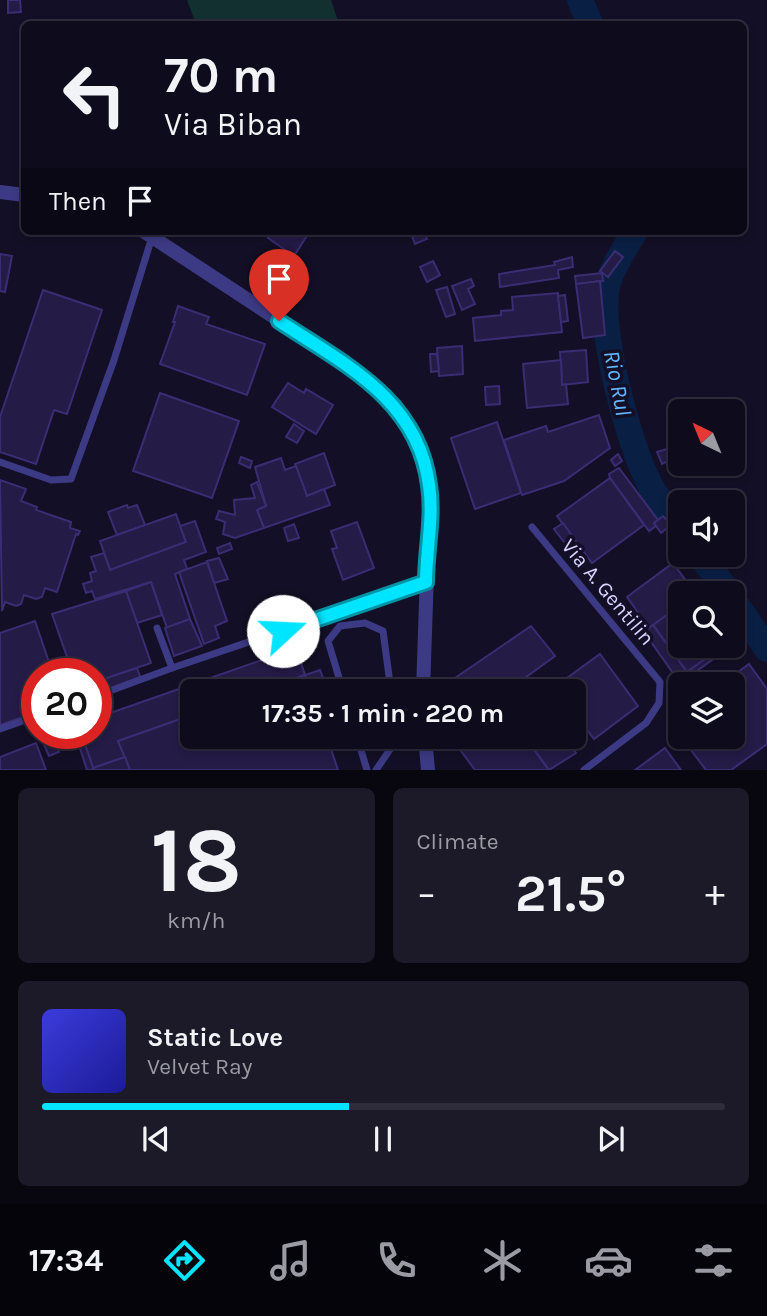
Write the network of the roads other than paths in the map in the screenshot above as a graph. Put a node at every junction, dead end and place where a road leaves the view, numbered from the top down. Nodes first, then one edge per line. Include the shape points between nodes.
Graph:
1 (0, 192) edge
2 (21, 195) edge
3 (148, 235) edge
4 (150, 235) edge
5 (0, 462) edge
6 (531, 527) dead end
7 (426, 582) junction
8 (158, 628) dead end
9 (172, 668) junction
10 (339, 679) edge
11 (389, 679) edge
12 (423, 679) edge
13 (112, 690) edge
14 (21, 722) edge
15 (0, 729) edge
16 (361, 749) edge
17 (390, 749) edge
18 (426, 749) edge
19 (367, 770) edge
20 (376, 770) edge
21 (428, 770) edge
22 (584, 770) edge

1 - 2 street
3 - 5 lane via 114,360 71,480 51,480
4 - 7 street via 344,363 396,406 418,443 429,485
6 - 22 lane, Via A. Gentilin via 660,682 659,703 646,723
7 - 9 lane
7 - 12 street
8 - 9 lane
9 - 13 lane
10 - 11 lane via 328,641 340,626 365,622 383,631
14 - 15 lane
16 - 19 lane
17 - 20 lane
18 - 21 street

